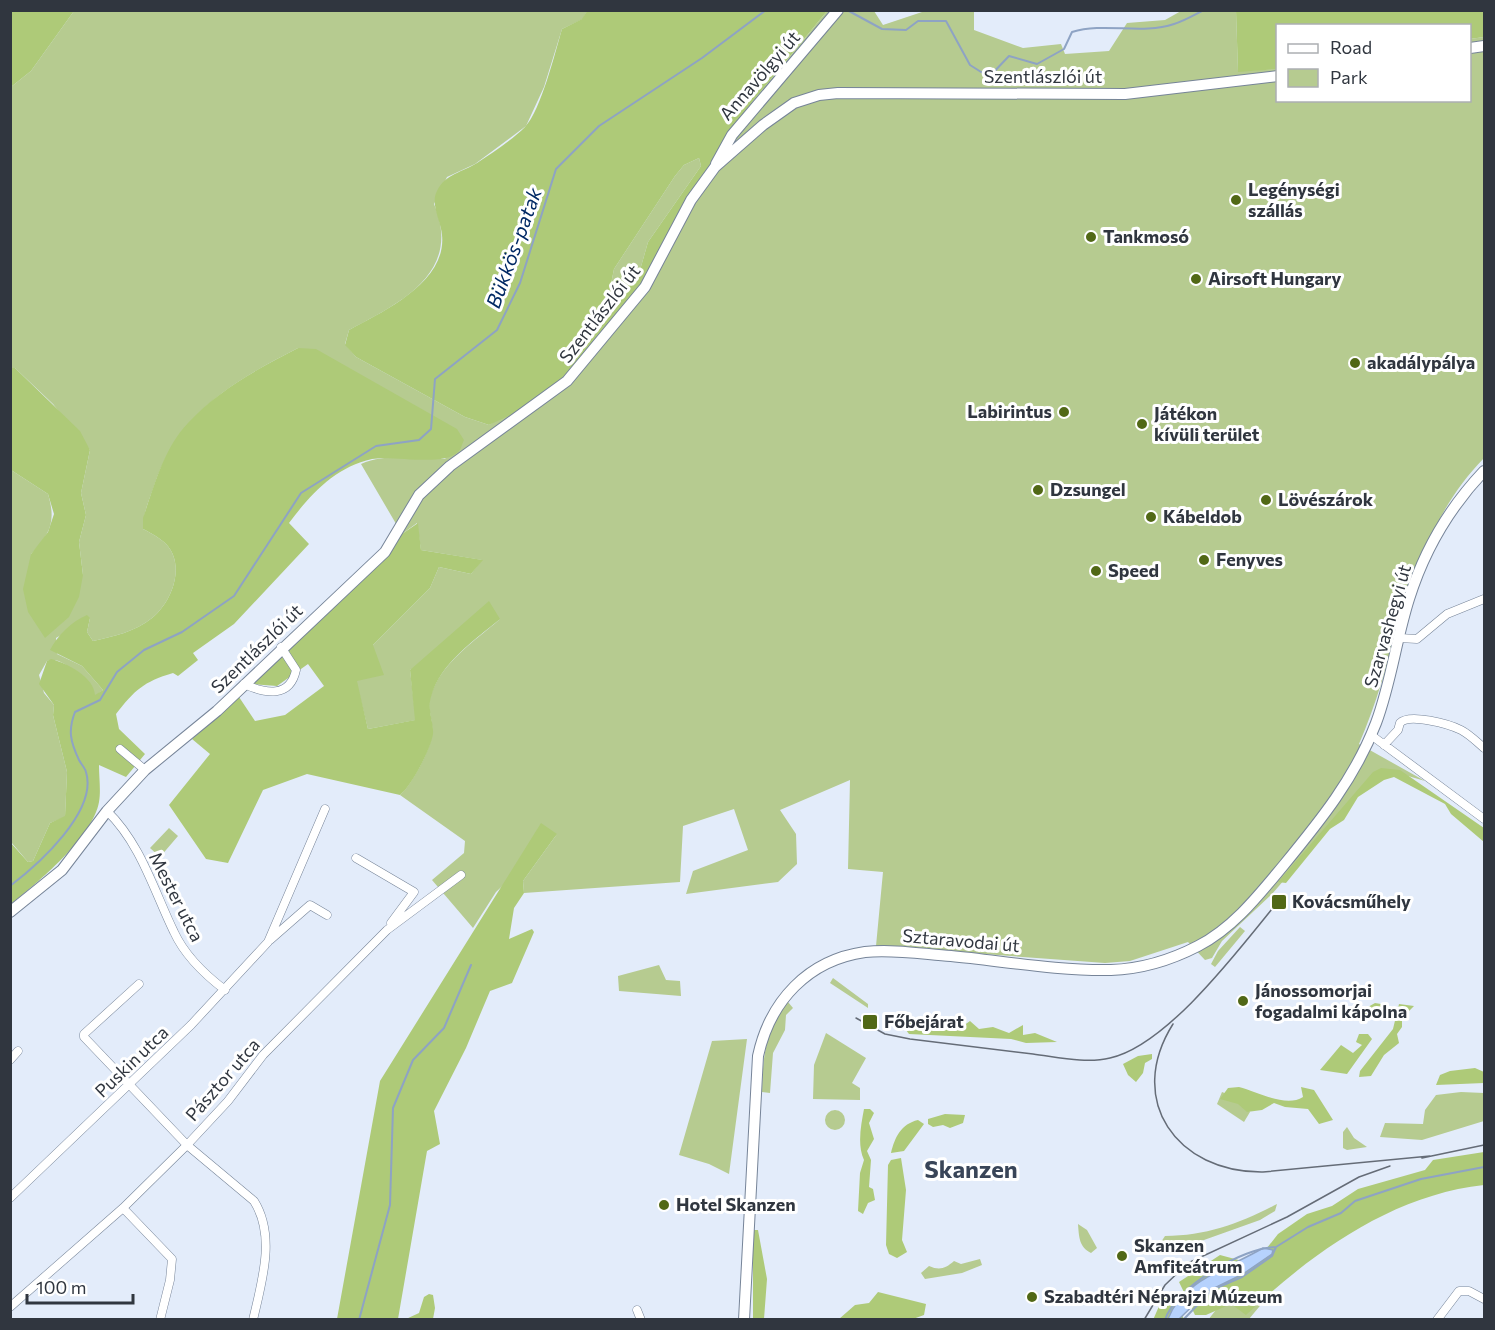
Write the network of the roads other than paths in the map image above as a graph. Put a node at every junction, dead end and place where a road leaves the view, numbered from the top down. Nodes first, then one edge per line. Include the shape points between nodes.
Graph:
1 (838, 10) edge
2 (1276, 76) edge
3 (715, 167) junction
4 (1485, 471) edge
5 (1485, 599) edge
6 (1399, 638) junction
7 (281, 647) junction
8 (244, 684) junction
9 (1371, 735) junction
10 (1384, 745) junction
11 (1485, 748) edge
12 (120, 749) dead end
13 (145, 770) junction
14 (325, 809) dead end
15 (107, 811) junction
16 (1485, 819) edge
17 (356, 858) dead end
18 (461, 875) dead end
19 (10, 912) edge
20 (327, 915) dead end
21 (387, 930) junction
22 (268, 942) junction
23 (139, 984) dead end
24 (225, 990) junction
25 (18, 1051) dead end
26 (10, 1060) edge
27 (130, 1085) junction
28 (187, 1145) junction
29 (10, 1198) edge
30 (123, 1208) junction
31 (1485, 1299) edge
32 (10, 1307) edge
33 (637, 1310) dead end
34 (159, 1320) edge
35 (253, 1320) edge
36 (641, 1320) edge
37 (744, 1320) edge
38 (1437, 1320) edge

1 - 3 main road, Annavölgyi út via 732,135
2 - 3 main road, Szentlászlói út via 1125,94 819,95 782,111
3 - 7 main road, Szentlászlói út via 691,200 645,287 582,367 450,466 419,495 385,552
4 - 6 main road, Szarvashegyi út via 1433,540 1409,598
5 - 6 street via 1448,614 1417,639
6 - 9 main road, Szarvashegyi út
7 - 8 main road, Szentlászlói út
7 - 8 street via 296,670 294,681 285,690 259,691
8 - 13 main road, Szentlászlói út
9 - 10 street
9 - 37 main road, Sztaravodai út via 1338,796 1259,895 1215,935 1177,955 1144,966 1110,970 865,952 824,964 797,982 769,1018 758,1056
10 - 11 street via 1400,723 1410,718 1448,725
10 - 16 street
12 - 13 street
13 - 15 main road, Szentlászlói út
14 - 22 street, Puskin utca
15 - 19 main road, Szentlászlói út via 62,870
15 - 24 street, Mester utca via 136,851 182,946 202,972
17 - 21 street via 414,892
18 - 21 street, Pásztor utca
20 - 22 street, Puskin utca via 310,905
21 - 28 street, Pásztor utca via 263,1055
22 - 24 street, Puskin utca
23 - 27 street via 84,1034
24 - 27 street, Puskin utca
25 - 26 street
27 - 28 street
27 - 29 street, Puskin utca
28 - 30 street, Pásztor utca
28 - 35 street via 254,1201 261,1213 266,1248
30 - 32 street, Pásztor utca
30 - 34 street via 172,1259
31 - 38 street via 1459,1291
33 - 36 street

